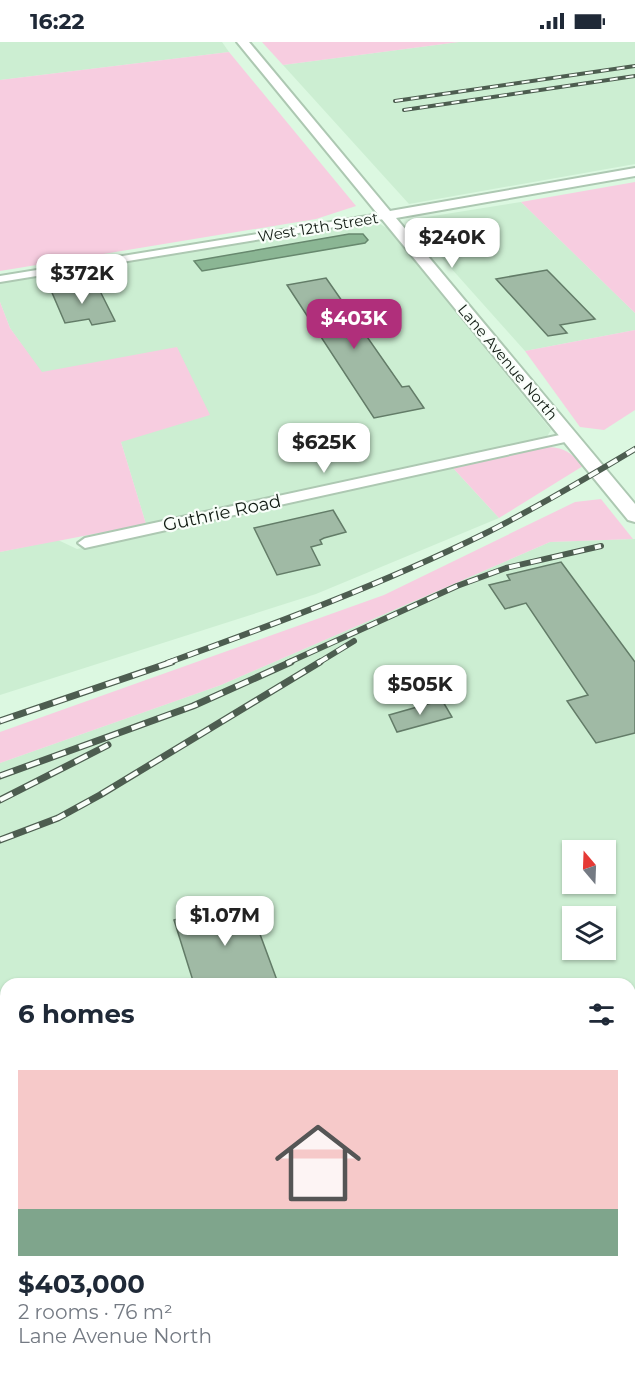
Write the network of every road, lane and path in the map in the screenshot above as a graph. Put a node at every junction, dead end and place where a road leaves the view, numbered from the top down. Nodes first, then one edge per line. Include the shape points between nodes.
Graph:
1 (243, 42) edge
2 (635, 171) edge
3 (386, 216) junction
4 (0, 279) edge
5 (569, 437) junction
6 (635, 516) edge
7 (85, 543) dead end

1 - 3 main road, Lane Avenue North
2 - 3 main road, West 12th Street
3 - 4 street, West 12th Street
3 - 5 main road, Lane Avenue North
5 - 6 main road, Lane Avenue North
5 - 7 street, Guthrie Road

